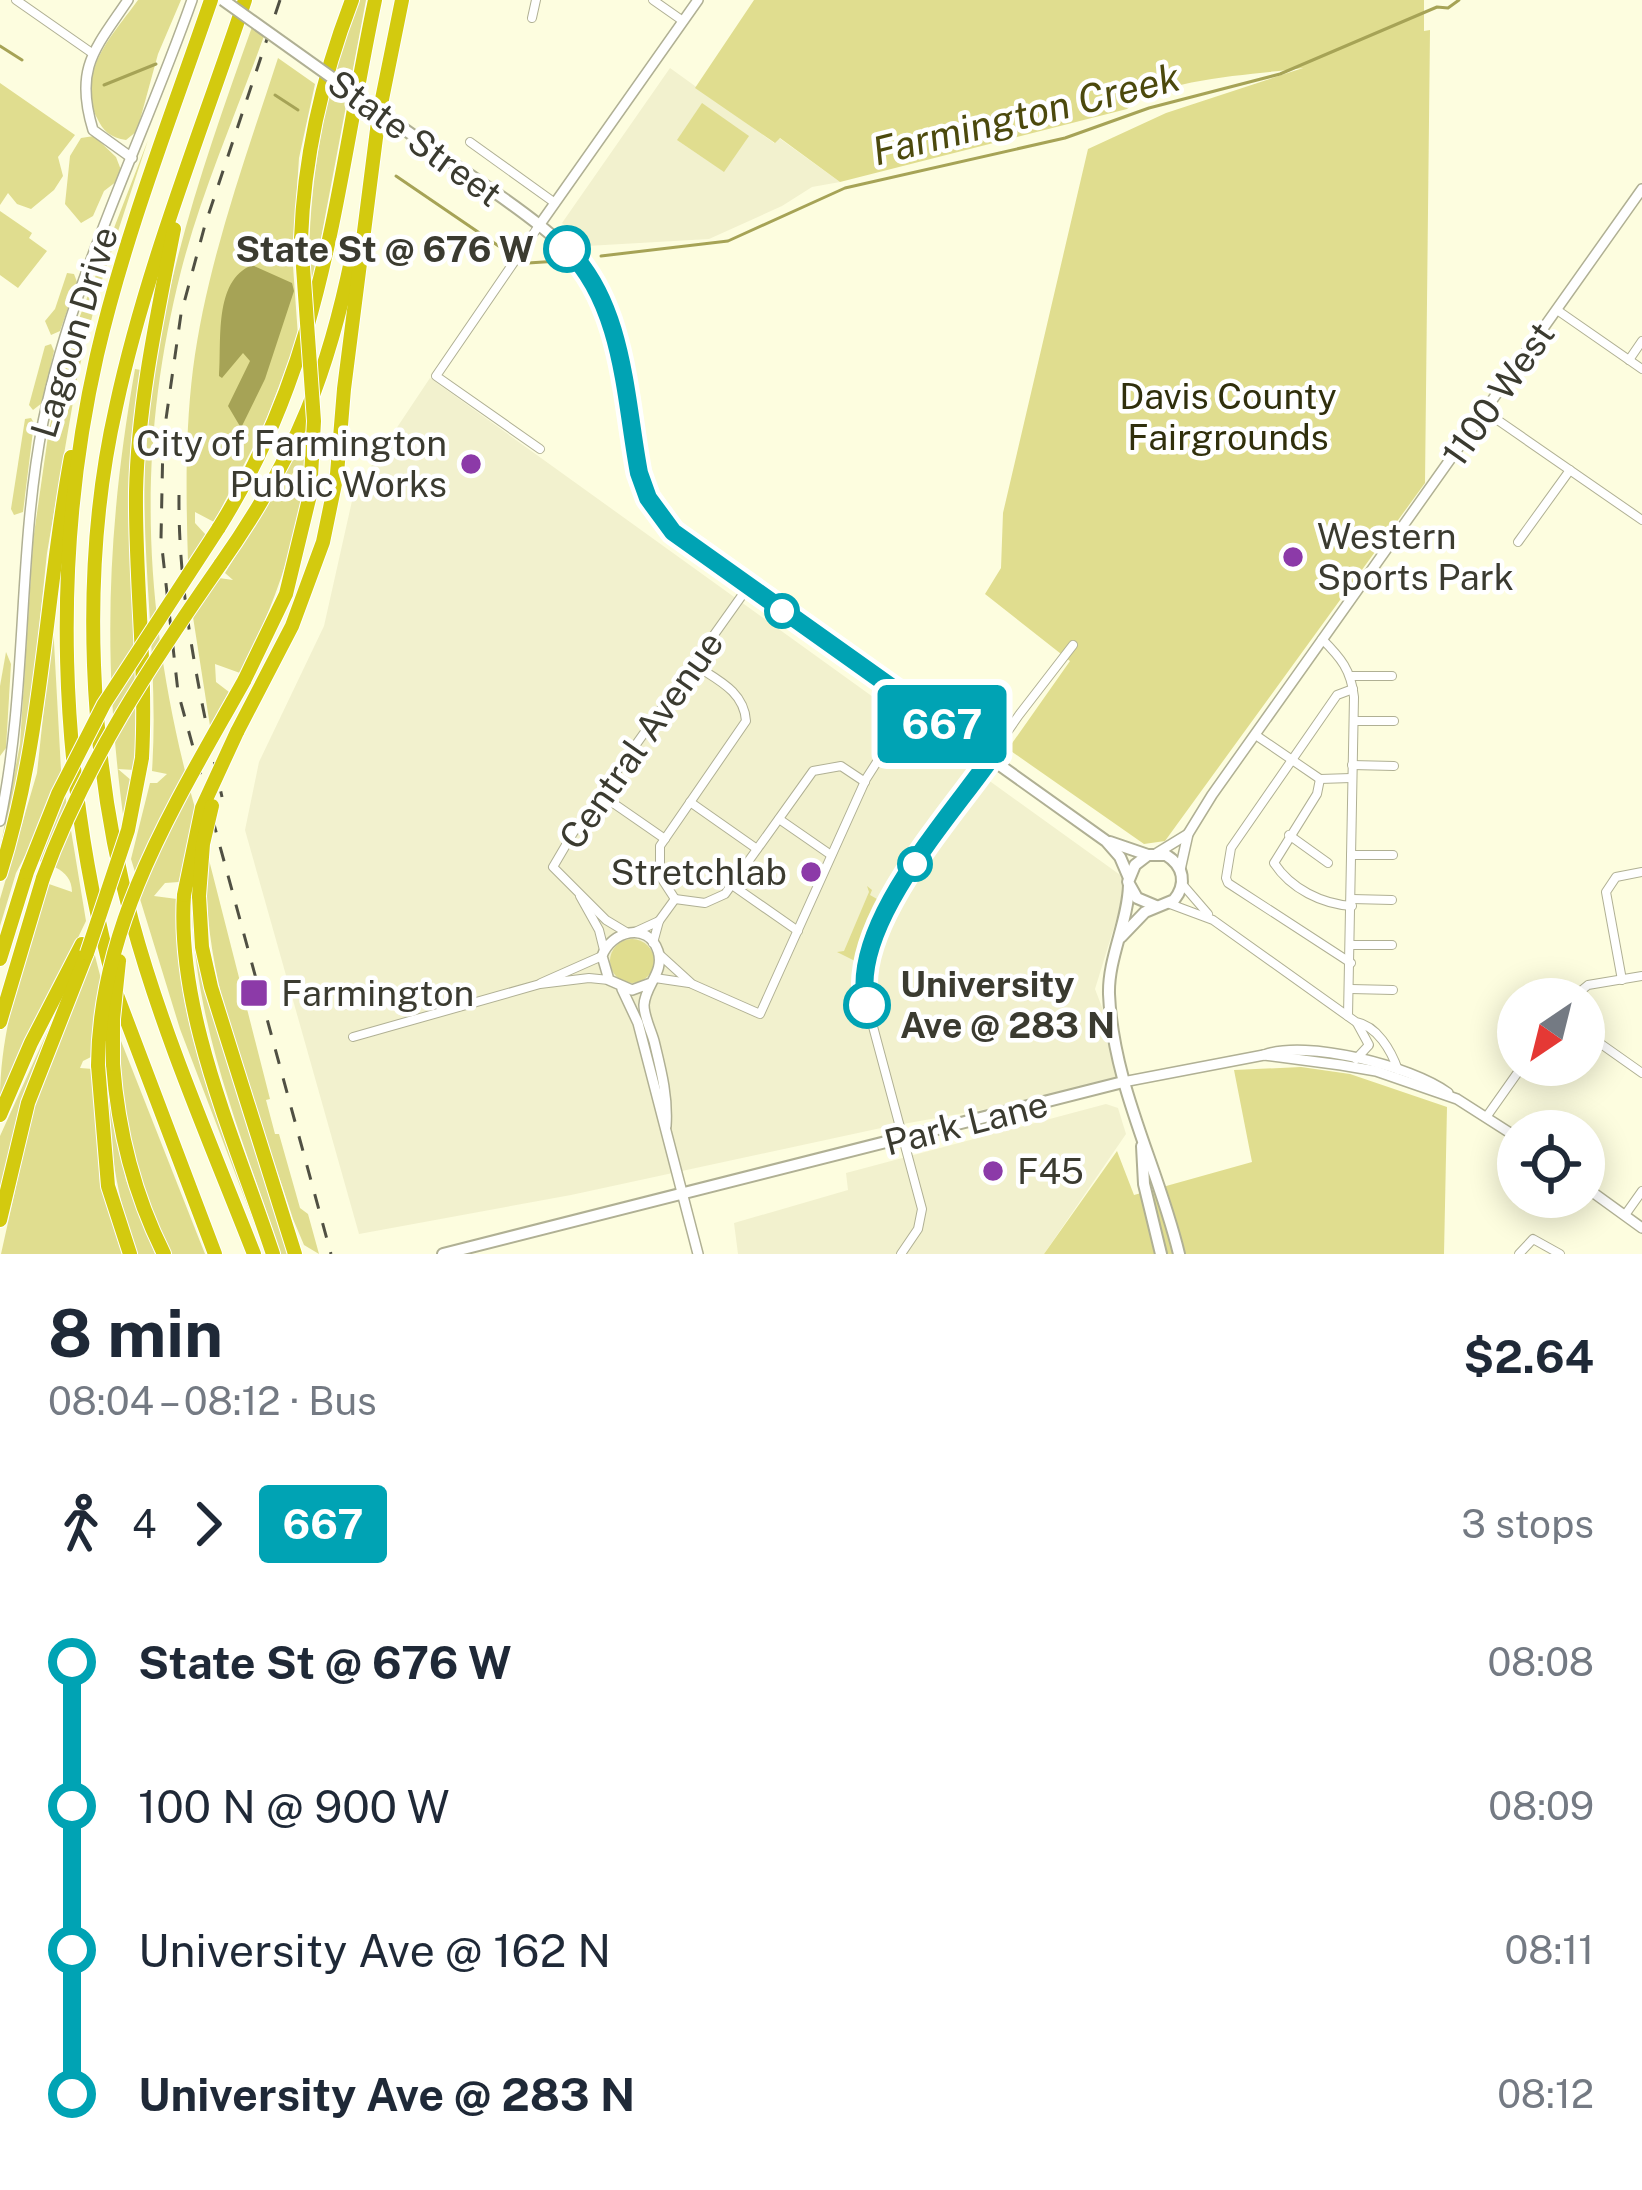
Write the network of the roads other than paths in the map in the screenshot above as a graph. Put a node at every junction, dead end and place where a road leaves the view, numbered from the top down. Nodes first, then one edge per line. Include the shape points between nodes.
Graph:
1 (16, 0) edge
2 (128, 0) edge
3 (192, 0) edge
4 (212, 0) edge
5 (223, 0) edge
6 (245, 0) edge
7 (352, 0) edge
8 (375, 0) edge
9 (402, 0) edge
10 (536, 0) edge
11 (653, 0) edge
12 (698, 0) edge
13 (532, 18) dead end
14 (683, 21) junction
15 (92, 53) junction
16 (380, 114) junction
17 (470, 142) dead end
18 (132, 158) junction
19 (184, 177) junction
20 (1642, 189) edge
21 (555, 203) junction
22 (538, 227) junction
23 (1557, 310) junction
24 (1642, 341) edge
25 (97, 353) junction
26 (1629, 360) junction
27 (1642, 369) edge
28 (1486, 412) junction
29 (541, 448) dead end
30 (1570, 470) junction
31 (1642, 520) edge
32 (1519, 542) dead end
33 (748, 587) junction
34 (1322, 639) junction
35 (1073, 645) dead end
36 (692, 664) junction
37 (1352, 676) junction
38 (1392, 676) dead end
39 (1353, 689) junction
40 (914, 704) junction
41 (1353, 721) junction
42 (1394, 721) dead end
43 (1257, 736) junction
44 (991, 758) junction
45 (1291, 761) junction
46 (1352, 765) junction
47 (1394, 766) dead end
48 (1352, 778) junction
49 (1320, 779) junction
50 (865, 782) junction
51 (600, 794) junction
52 (690, 802) junction
53 (778, 819) junction
54 (0, 821) edge
55 (1188, 834) junction
56 (1289, 835) junction
57 (665, 838) junction
58 (1106, 841) junction
59 (757, 849) junction
60 (1152, 854) junction
61 (831, 855) junction
62 (1351, 855) junction
63 (1393, 855) dead end
64 (1328, 862) dead end
65 (1642, 872) edge
66 (0, 874) edge
67 (35, 875) junction
68 (1181, 877) junction
69 (1129, 882) junction
70 (732, 885) junction
71 (577, 890) junction
72 (191, 895) junction
73 (675, 898) junction
74 (1392, 900) dead end
75 (1352, 903) junction
76 (1164, 905) junction
77 (1213, 920) junction
78 (659, 921) junction
79 (798, 931) junction
80 (631, 932) junction
81 (1121, 937) junction
82 (653, 943) junction
83 (1351, 945) junction
84 (1392, 945) dead end
85 (85, 949) junction
86 (603, 953) junction
87 (659, 954) junction
88 (0, 959) edge
89 (1351, 963) junction
90 (1642, 976) edge
91 (609, 980) junction
92 (1622, 980) junction
93 (653, 981) junction
94 (1605, 982) edge
95 (540, 984) junction
96 (692, 984) junction
97 (622, 989) junction
98 (1351, 989) junction
99 (1393, 990) dead end
100 (1352, 1019) junction
101 (0, 1022) edge
102 (353, 1037) dead end
103 (1605, 1047) edge
104 (1264, 1055) junction
105 (1356, 1059) junction
106 (106, 1064) junction
107 (1398, 1070) junction
108 (1642, 1073) edge
109 (1123, 1082) junction
110 (1508, 1086) edge
111 (1457, 1099) junction
112 (0, 1115) edge
113 (1486, 1116) junction
114 (1497, 1124) edge
115 (666, 1126) junction
116 (903, 1141) junction
117 (1142, 1143) junction
118 (1642, 1191) edge
119 (683, 1196) junction
120 (1605, 1201) edge
121 (1624, 1215) junction
122 (0, 1220) edge
123 (1642, 1228) edge
124 (297, 1250) edge
125 (129, 1252) edge
126 (164, 1254) edge
127 (214, 1254) edge
128 (254, 1254) edge
129 (273, 1254) edge
130 (443, 1254) edge
131 (698, 1254) edge
132 (902, 1254) edge
133 (1161, 1254) edge
134 (1179, 1254) edge
135 (1519, 1254) edge
136 (1560, 1254) edge

1 - 15 street
2 - 15 street
3 - 18 street, Lagoon Drive
4 - 25 highway
5 - 22 main road, State Street, bridge
6 - 19 highway
7 - 106 highway, bridge via 320,94 301,239 313,409 310,495 286,594 119,928 106,984
8 - 67 highway, bridge via 320,289 275,419 218,529 98,714 58,794
9 - 16 highway
10 - 13 street
11 - 14 street
12 - 14 street
14 - 21 street
15 - 18 street via 83,88 92,126
16 - 67 highway, bridge via 343,305 316,394 273,484 112,729
16 - 72 highway, bridge via 323,542 292,626 237,732
17 - 21 street
18 - 54 street, Lagoon Drive via 44,418
19 - 85 highway, bridge via 141,420 142,758 116,870
19 - 128 highway via 114,412 94,630 98,733 137,938
20 - 23 street, 1100 West
21 - 22 street
22 - 29 street via 436,376
22 - 33 main road, State Street via 596,284 643,486 663,520
23 - 26 street
23 - 28 street, 1100 West
24 - 26 street
25 - 66 highway via 61,511 30,763
25 - 127 highway via 82,428 67,615 83,848 121,1011
26 - 27 street
28 - 30 street
28 - 34 street, 1100 West
30 - 31 street
30 - 32 street
33 - 36 street, Central Avenue
33 - 40 main road, State Street
34 - 37 street
34 - 43 street, 1100 West
35 - 44 street
36 - 51 street, Central Avenue
36 - 52 street via 743,701 746,721
37 - 38 street
37 - 39 street
39 - 41 street
39 - 45 street via 1337,694
40 - 44 main road, State Street
40 - 50 street
41 - 42 street
41 - 46 street
43 - 45 street
43 - 55 street, 1100 West
44 - 58 main road, State Street
44 - 116 street via 890,899 864,971
45 - 49 street
45 - 89 street via 1231,848 1226,878
46 - 47 street
46 - 48 street
48 - 49 street
48 - 62 street
49 - 56 street
50 - 53 street via 841,766 818,768
50 - 61 street
51 - 57 street
51 - 71 street, Central Avenue via 553,867
52 - 57 street
52 - 59 street
53 - 59 street
53 - 61 street
55 - 60 street, 1100 West
55 - 68 street, 1100 West
56 - 64 street
56 - 75 street via 1276,868 1328,904
57 - 73 street via 660,876
58 - 60 main road
58 - 69 main road
59 - 70 street
60 - 68 main road via 1170,857
60 - 69 main road via 1135,865
61 - 79 street
62 - 63 street
62 - 75 street
65 - 92 street via 1616,877 1606,892
67 - 88 highway
67 - 101 highway
68 - 76 main road
68 - 77 street
69 - 76 main road via 1140,900
69 - 81 main road
70 - 73 street via 716,901
70 - 79 street
71 - 80 street, Central Avenue
71 - 86 street, Central Avenue
72 - 124 highway via 211,987
72 - 129 highway via 184,958 193,1009
73 - 78 street
74 - 75 street
75 - 83 street
76 - 77 street
76 - 81 main road via 1144,912
77 - 100 street
78 - 80 street
78 - 82 street
79 - 96 street via 760,1014
80 - 82 street
80 - 86 street via 610,940
81 - 109 main road via 1109,988
82 - 87 street
83 - 84 street
83 - 89 street
85 - 112 highway
85 - 122 highway via 34,1086
86 - 91 street
86 - 95 street
87 - 93 street
87 - 96 street
89 - 98 street
90 - 92 street
91 - 95 street
91 - 97 street
92 - 94 street
93 - 96 street
93 - 97 street
93 - 115 street via 644,1008 668,1101
95 - 102 street
97 - 115 street
98 - 99 street
98 - 100 street
100 - 105 street via 1369,1045
100 - 107 street via 1389,1048
103 - 108 street
104 - 105 street
104 - 109 street, Park Lane
104 - 111 street, Park Lane via 1376,1071
105 - 107 street
106 - 125 highway via 108,1186
106 - 126 highway via 134,1180
107 - 111 street
109 - 116 main road, Park Lane
109 - 117 main road
110 - 113 street
111 - 113 street, Park Lane
113 - 114 street, Park Lane
115 - 119 street
116 - 119 main road, Park Lane
116 - 132 street via 922,1214
117 - 133 main road
117 - 134 main road
118 - 121 street
119 - 130 main road, Park Lane
119 - 131 street
120 - 121 street
121 - 123 street
135 - 136 street via 1533,1239

